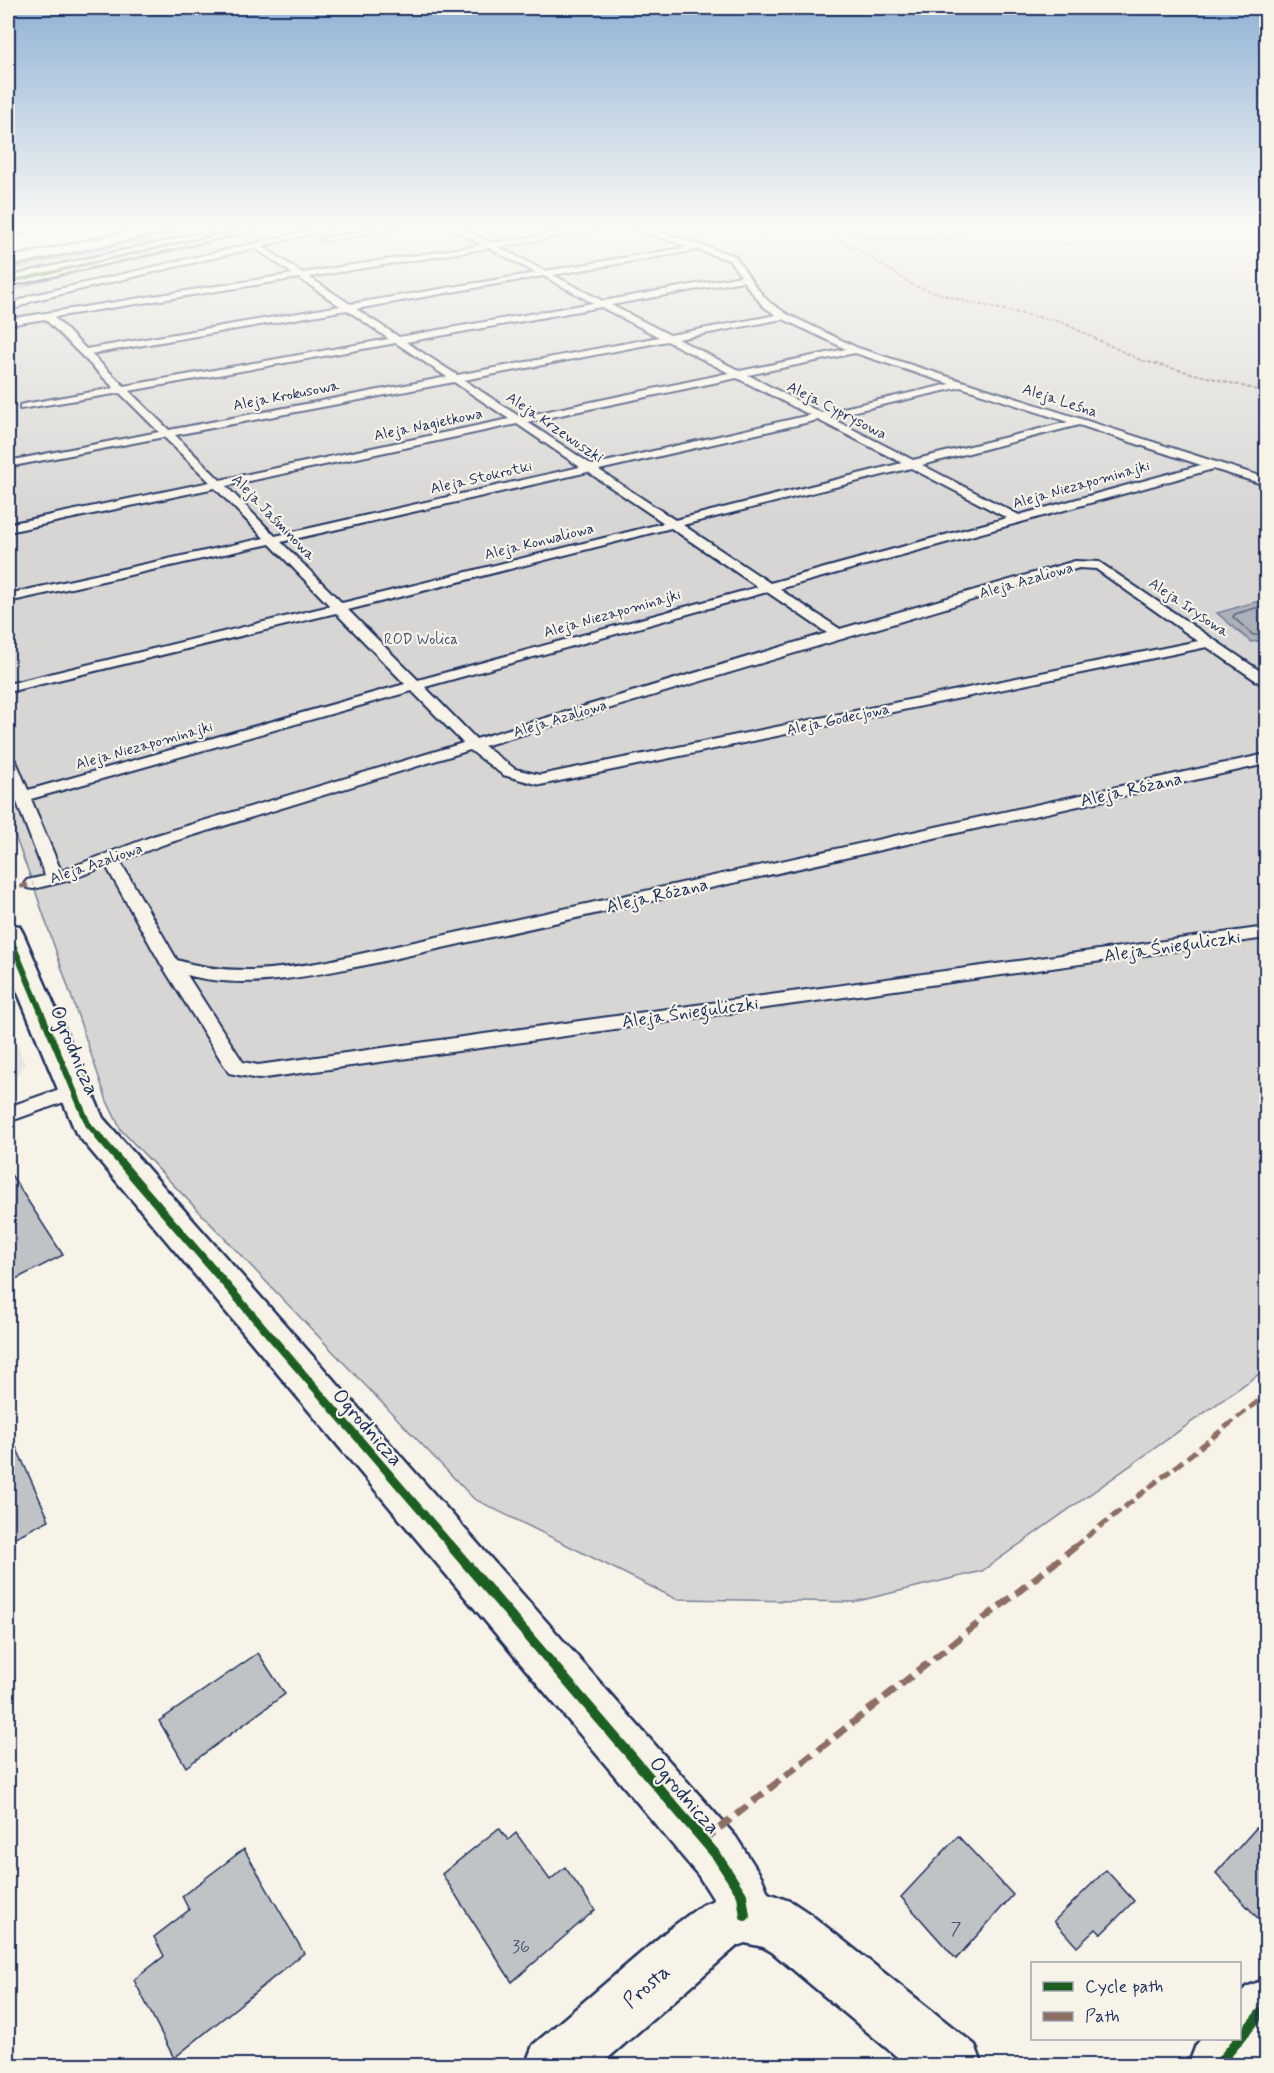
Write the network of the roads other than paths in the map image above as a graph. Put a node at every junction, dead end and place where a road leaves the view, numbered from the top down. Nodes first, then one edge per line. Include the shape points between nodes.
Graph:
1 (54, 323) edge
2 (253, 323) edge
3 (372, 323) edge
4 (495, 323) edge
5 (637, 323) edge
6 (748, 323) edge
7 (798, 323) edge
8 (665, 338) junction
9 (397, 340) junction
10 (855, 350) junction
11 (86, 352) junction
12 (737, 375) junction
13 (455, 378) junction
14 (962, 384) junction
15 (123, 389) junction
16 (24, 407) dead end
17 (817, 416) junction
18 (519, 420) junction
19 (1078, 422) junction
20 (168, 434) junction
21 (911, 464) junction
22 (8, 465) edge
23 (1213, 465) junction
24 (590, 468) junction
25 (1266, 482) edge
26 (218, 484) junction
27 (1017, 519) junction
28 (674, 524) junction
29 (8, 528) edge
30 (273, 540) junction
31 (1091, 564) joint
32 (768, 587) junction
33 (8, 598) edge
34 (340, 608) junction
35 (838, 634) junction
36 (1211, 642) junction
37 (1266, 681) edge
38 (416, 685) junction
39 (8, 688) edge
40 (473, 745) junction
41 (1263, 760) edge
42 (8, 761) edge
43 (1266, 777) edge
44 (22, 797) junction
45 (111, 859) junction
46 (55, 878) junction
47 (33, 884) dead end
48 (8, 933) edge
49 (1266, 933) edge
50 (170, 964) junction
51 (74, 1091) junction
52 (8, 1115) edge
53 (745, 1916) junction
54 (1266, 2007) edge
55 (1241, 2037) edge
56 (1239, 2040) edge
57 (554, 2066) edge
58 (954, 2066) edge
59 (1217, 2066) edge

1 - 11 lane, Aleja Jaśminowa
2 - 11 lane
3 - 9 lane, Aleja Krzewuszki
4 - 9 lane
5 - 8 lane, Aleja Cyprysowa
6 - 8 lane, Aleja Krokusowa
7 - 10 lane, Aleja Leśna
8 - 12 lane, Aleja Cyprysowa
8 - 13 lane, Aleja Krokusowa
9 - 13 lane, Aleja Krzewuszki
9 - 15 lane
10 - 12 lane, Aleja Nagietkowa
10 - 14 lane, Aleja Leśna
11 - 15 lane, Aleja Jaśminowa
12 - 17 lane, Aleja Cyprysowa
12 - 18 lane, Aleja Nagietkowa
13 - 18 lane, Aleja Krzewuszki
13 - 20 lane, Aleja Krokusowa
14 - 17 lane, Aleja Stokrotki
14 - 19 lane, Aleja Leśna
15 - 16 lane
15 - 20 lane, Aleja Jaśminowa
17 - 21 lane, Aleja Cyprysowa
17 - 24 lane, Aleja Stokrotki
18 - 24 lane, Aleja Krzewuszki
18 - 26 lane, Aleja Nagietkowa
19 - 21 lane, Aleja Konwaliowa
19 - 23 lane, Aleja Leśna
20 - 22 lane, Aleja Krokusowa
20 - 26 lane, Aleja Jaśminowa
21 - 27 lane, Aleja Cyprysowa
21 - 28 lane, Aleja Konwaliowa
23 - 25 lane, Aleja Leśna
23 - 27 lane, Aleja Niezapominajki
24 - 28 lane, Aleja Krzewuszki
24 - 30 lane, Aleja Stokrotki
26 - 29 lane, Aleja Nagietkowa
26 - 30 lane, Aleja Jaśminowa
27 - 32 lane, Aleja Niezapominajki
28 - 32 lane, Aleja Krzewuszki
28 - 34 lane, Aleja Konwaliowa
30 - 33 lane, Aleja Stokrotki
30 - 34 lane, Aleja Jaśminowa
31 - 35 lane, Aleja Azaliowa via 1079,564
31 - 36 lane, Aleja Irysowa
32 - 35 lane, Aleja Krzewuszki
32 - 38 lane, Aleja Niezapominajki
34 - 38 lane, Aleja Jaśminowa
34 - 39 lane, Aleja Konwaliowa
35 - 40 lane, Aleja Azaliowa
36 - 37 lane, Aleja Irysowa
36 - 40 lane, Aleja Godecjowa via 540,780 509,772
38 - 40 lane, Aleja Jaśminowa
38 - 44 lane, Aleja Niezapominajki
40 - 45 lane, Aleja Azaliowa via 159,840
41 - 43 lane, Aleja Różana
41 - 50 lane, Aleja Różana via 366,959 250,976 207,975
42 - 44 lane
44 - 46 lane
45 - 46 lane, Aleja Azaliowa
45 - 50 lane
46 - 47 lane, Aleja Azaliowa
48 - 51 main road, Ogrodnicza
49 - 50 lane, Aleja Śnieguliczki via 258,1072 236,1068
51 - 52 lane
51 - 53 main road, Ogrodnicza via 88,1124 717,1856 742,1895
53 - 57 main road, Prosta via 721,1924
53 - 58 main road via 773,1921 791,1933
54 - 55 main road
56 - 59 main road

